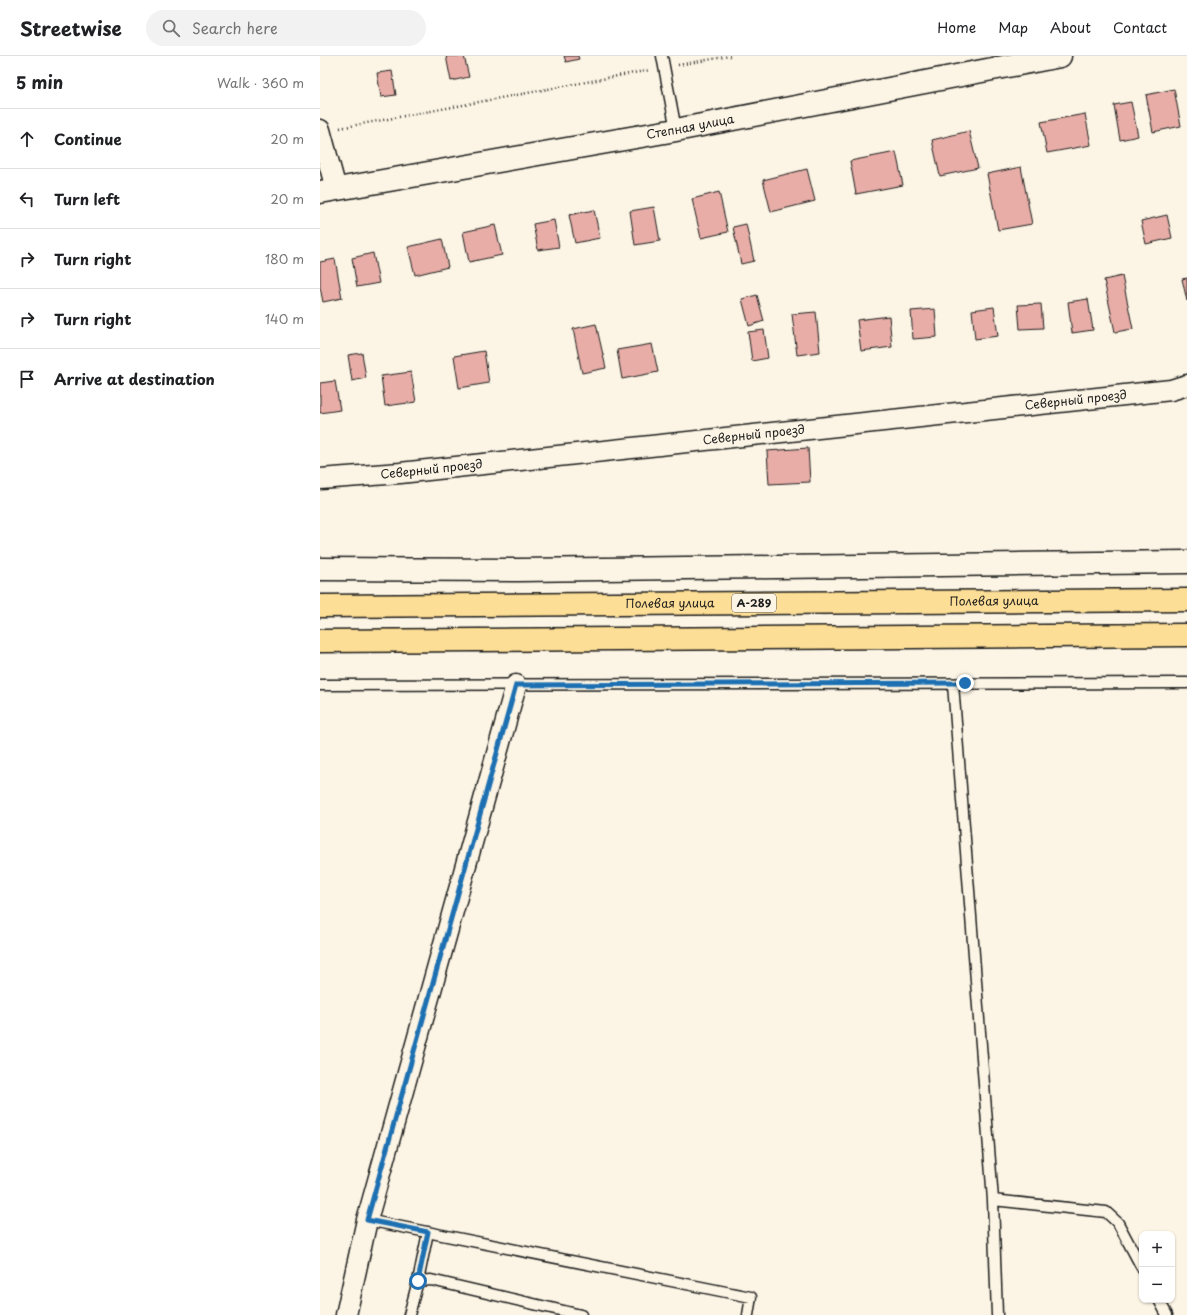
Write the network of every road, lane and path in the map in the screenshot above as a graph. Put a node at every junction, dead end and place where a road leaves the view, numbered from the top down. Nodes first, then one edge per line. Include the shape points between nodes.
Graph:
1 (662, 56) edge
2 (730, 56) edge
3 (1060, 56) edge
4 (664, 67) junction
5 (676, 130) junction
6 (320, 131) edge
7 (328, 190) edge
8 (1187, 385) edge
9 (320, 480) edge
10 (1187, 562) edge
11 (320, 569) edge
12 (1187, 600) edge
13 (320, 606) edge
14 (1187, 635) edge
15 (320, 641) edge
16 (1187, 683) edge
17 (953, 684) junction
18 (320, 685) edge
19 (516, 685) junction
20 (993, 1200) junction
21 (367, 1220) junction
22 (428, 1232) junction
23 (1141, 1267) edge
24 (418, 1281) junction
25 (1161, 1303) edge
26 (346, 1315) edge
27 (409, 1315) edge
28 (581, 1315) edge
29 (748, 1315) edge
30 (997, 1315) edge
31 (1167, 1315) edge

1 - 4 lane
2 - 4 path
3 - 5 main road, Степная улица
4 - 5 lane
4 - 6 path
5 - 7 main road, Степная улица
6 - 7 street
8 - 9 street, Северный проезд via 1163,391
10 - 11 main road via 519,570
12 - 13 highway, Полевая улица / А-289
14 - 15 highway
16 - 17 lane
17 - 19 lane
17 - 20 lane
18 - 19 lane
19 - 21 street
20 - 23 lane via 1106,1212 1118,1223
20 - 30 lane
21 - 22 lane
21 - 26 street
22 - 24 lane
22 - 29 lane via 751,1297
24 - 27 lane
24 - 28 lane via 431,1280
25 - 31 lane

